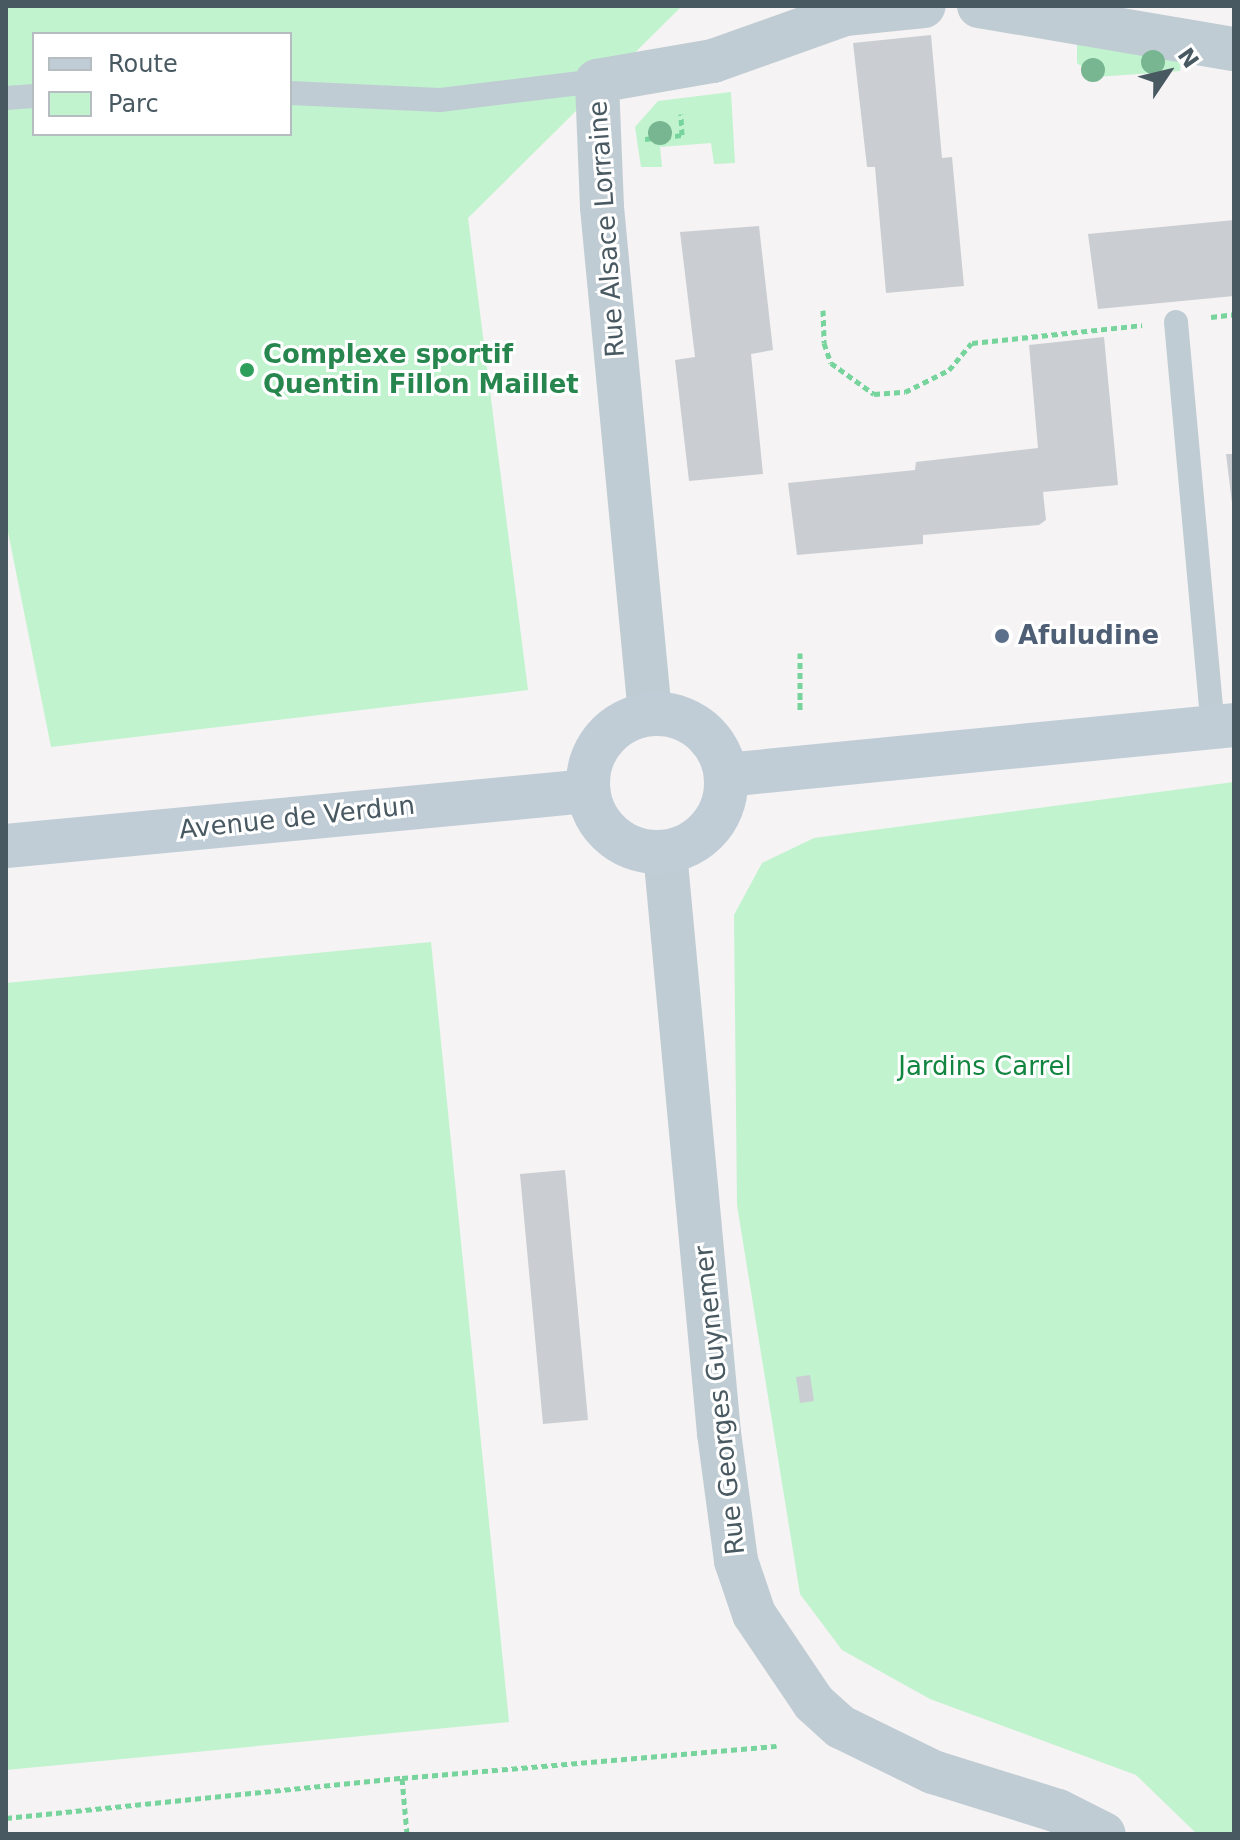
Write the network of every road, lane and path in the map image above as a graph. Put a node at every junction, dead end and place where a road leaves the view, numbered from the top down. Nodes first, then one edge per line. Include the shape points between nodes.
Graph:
1 (924, 6) edge
2 (979, 6) edge
3 (1234, 49) edge
4 (597, 81) junction
5 (292, 93) edge
6 (32, 96) edge
7 (6, 98) edge
8 (681, 107) dead end
9 (641, 140) dead end
10 (823, 310) dead end
11 (1234, 314) edge
12 (1176, 322) junction
13 (800, 653) dead end
14 (800, 711) dead end
15 (650, 714) junction
16 (1224, 726) edge
17 (726, 775) junction
18 (588, 791) junction
19 (6, 846) edge
20 (665, 852) junction
21 (777, 1746) dead end
22 (402, 1778) junction
23 (6, 1818) edge
24 (407, 1834) edge
25 (1104, 1834) edge

1 - 4 street, Rue Alsace Lorraine via 845,14 713,61
2 - 3 street
4 - 5 lane via 440,100
4 - 15 street, Rue Alsace Lorraine via 602,207
6 - 7 lane
8 - 9 path via 682,135
10 - 12 path via 831,363 874,394 905,392 949,370 972,343
11 - 12 path
12 - 16 lane
13 - 14 path
15 - 17 street via 674,715 705,733
15 - 18 street via 616,726 599,744 589,767
16 - 17 street
17 - 20 street via 725,796 711,826 696,841
18 - 19 street, Avenue de Verdun
18 - 20 street via 598,819 618,841
20 - 25 street, Rue Georges Guynemer via 720,1449 736,1561 754,1614 814,1703 841,1727 905,1760 1058,1811
21 - 22 path
22 - 23 path
22 - 24 path

